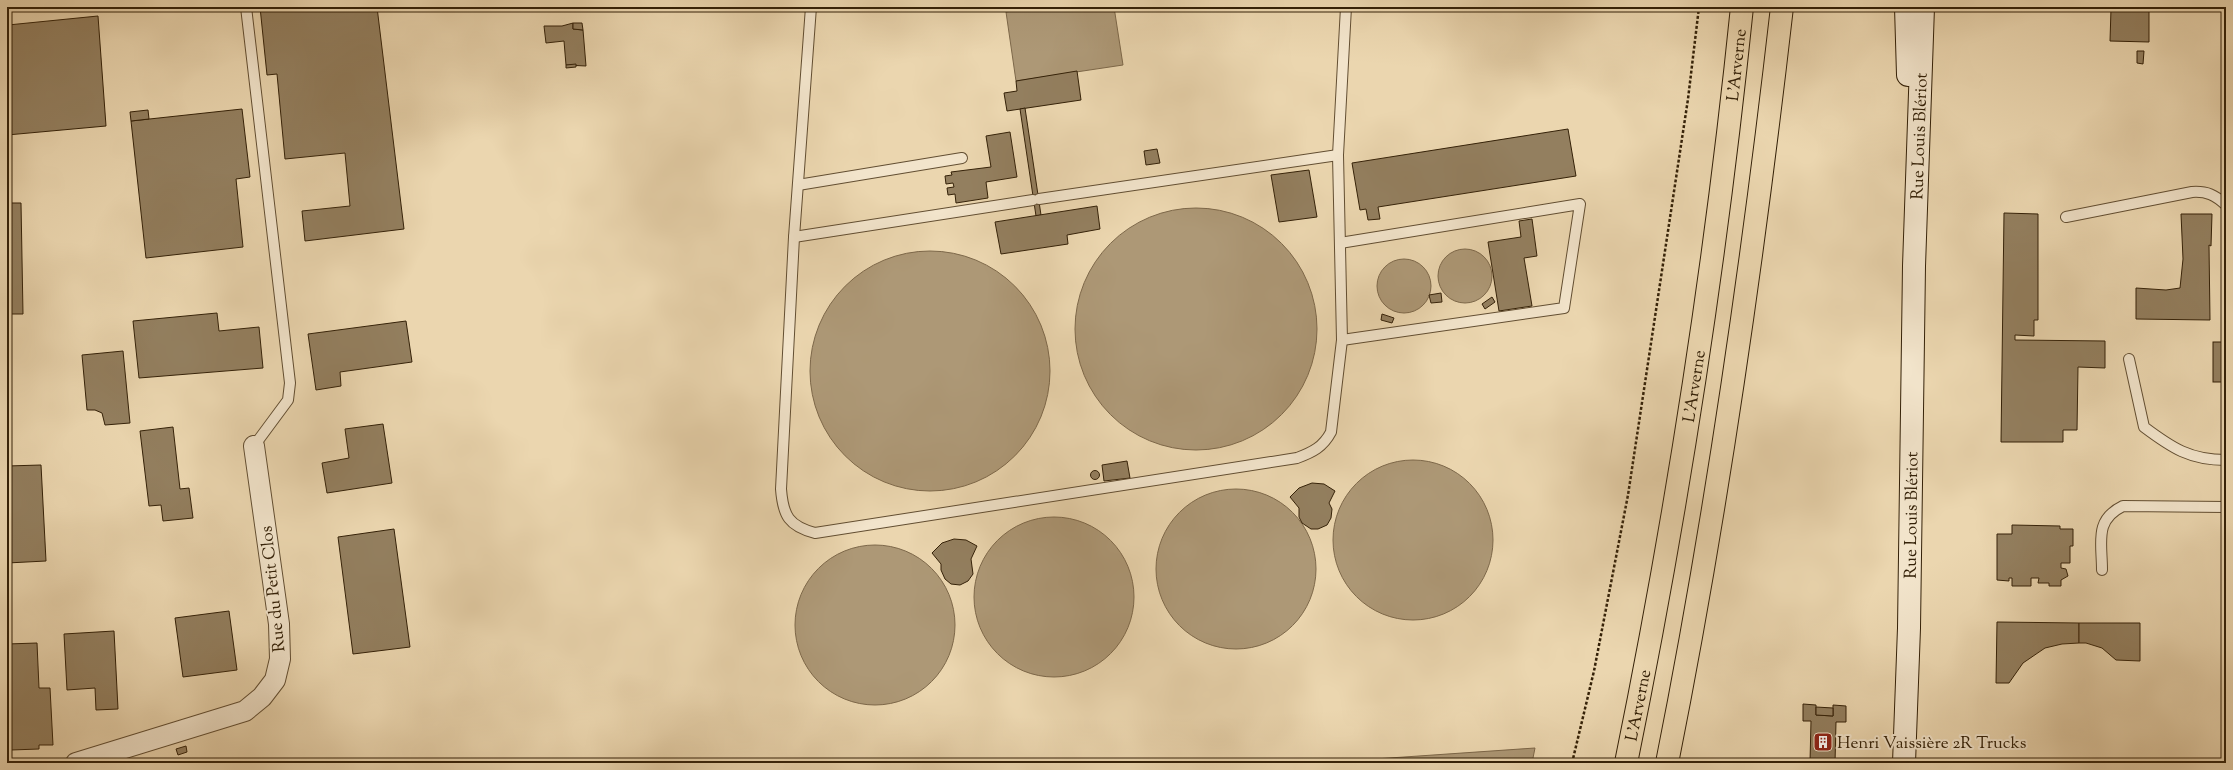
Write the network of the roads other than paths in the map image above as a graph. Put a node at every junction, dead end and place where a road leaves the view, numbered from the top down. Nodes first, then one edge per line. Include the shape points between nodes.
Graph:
1 (246, 7) edge
2 (811, 7) edge
3 (1346, 7) edge
4 (1742, 7) edge
5 (1782, 7) edge
6 (1906, 7) edge
7 (1922, 7) edge
8 (1338, 154) junction
9 (962, 158) dead end
10 (798, 185) junction
11 (2226, 205) edge
12 (2066, 217) dead end
13 (794, 237) junction
14 (1340, 244) junction
15 (1914, 266) junction
16 (1342, 340) junction
17 (2129, 359) dead end
18 (254, 446) joint
19 (2226, 460) edge
20 (2226, 507) edge
21 (2102, 570) dead end
22 (76, 763) edge
23 (1626, 763) edge
24 (1667, 763) edge
25 (1904, 763) edge

1 - 18 lane via 290,383 288,400
2 - 10 lane
3 - 8 lane
4 - 23 highway, L'Arverne via 1706,301 1667,546
5 - 24 highway via 1744,314 1696,614
6 - 15 main road, Rue Louis Blériot
7 - 15 main road, Rue Louis Blériot
8 - 13 lane
8 - 14 lane
9 - 10 lane
10 - 13 lane
11 - 12 lane via 2217,196 2204,191
13 - 16 lane via 781,489 782,503 787,516 798,528 815,533 1297,458 1313,452 1324,444 1331,432
14 - 16 lane
14 - 16 lane via 1580,204 1564,308
15 - 25 main road, Rue Louis Blériot via 1909,628
17 - 19 lane via 2144,427 2172,448 2208,460
18 - 22 street, Rue du Petit Clos via 279,624 280,659 275,680 262,697 245,711
20 - 21 lane via 2123,506 2110,512 2102,526

